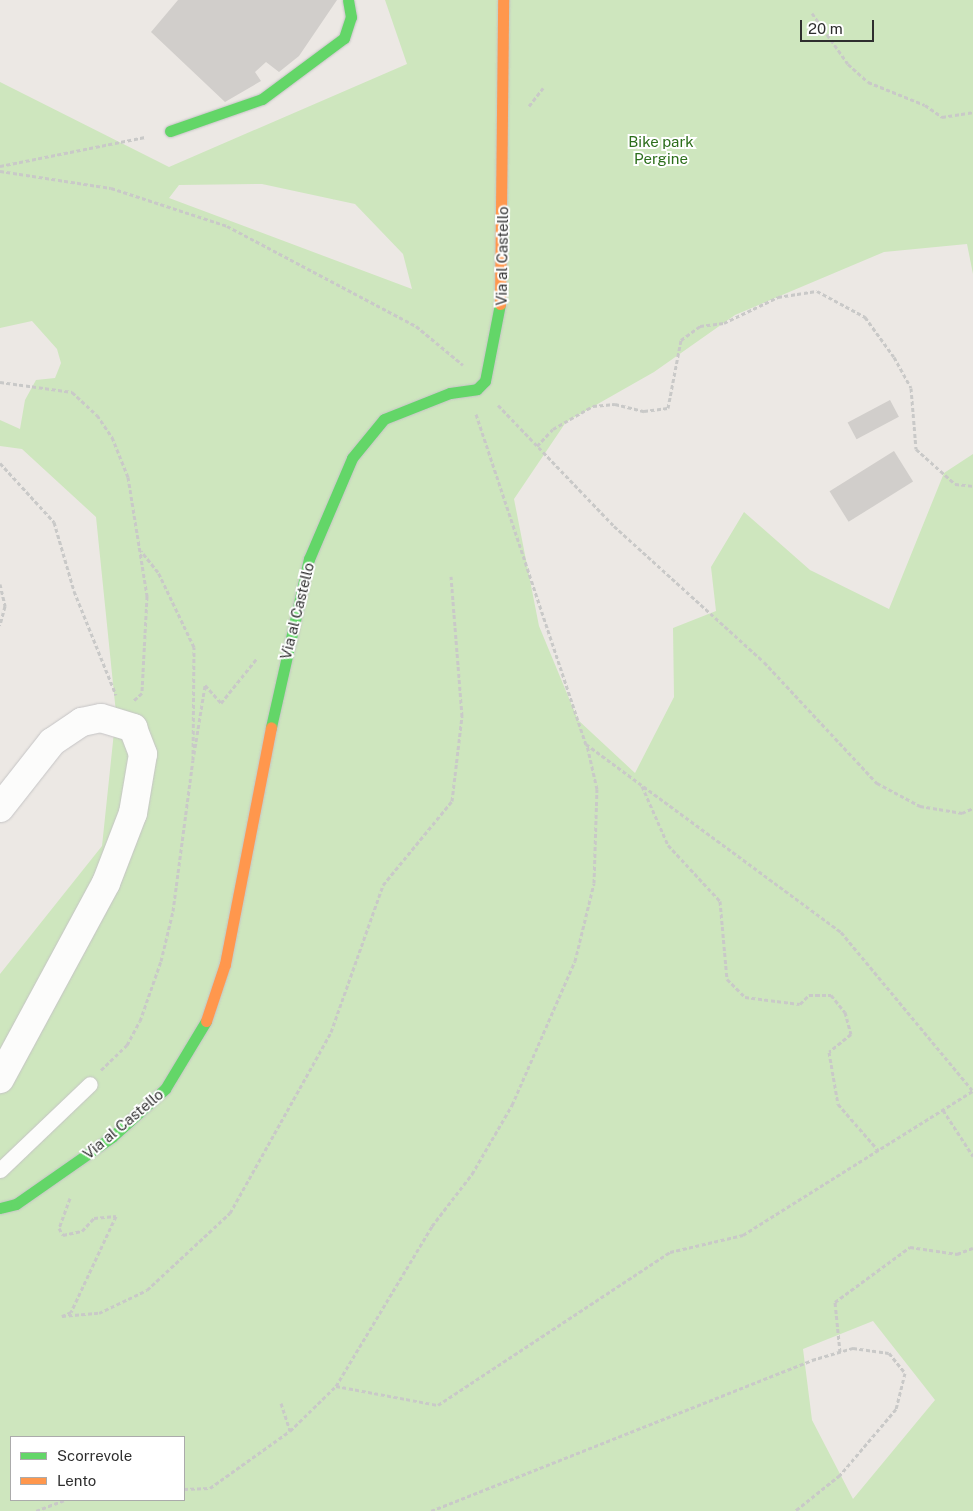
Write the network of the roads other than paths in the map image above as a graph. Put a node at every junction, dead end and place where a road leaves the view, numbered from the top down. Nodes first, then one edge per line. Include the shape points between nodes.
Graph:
1 (348, 0) edge
2 (503, 0) edge
3 (170, 132) road end
4 (0, 808) edge
5 (0, 1079) edge
6 (90, 1084) road end
7 (0, 1170) edge
8 (0, 1208) edge

1 - 3 street via 351,17 344,38 262,99
2 - 8 street, Via al Castello via 500,315 485,381 477,388 441,396 384,419 348,467 310,559 282,672 225,964 203,1030 165,1090 112,1137 16,1204
4 - 5 street via 52,742 82,722 120,716 133,728 143,754 133,813 106,883
6 - 7 lane

